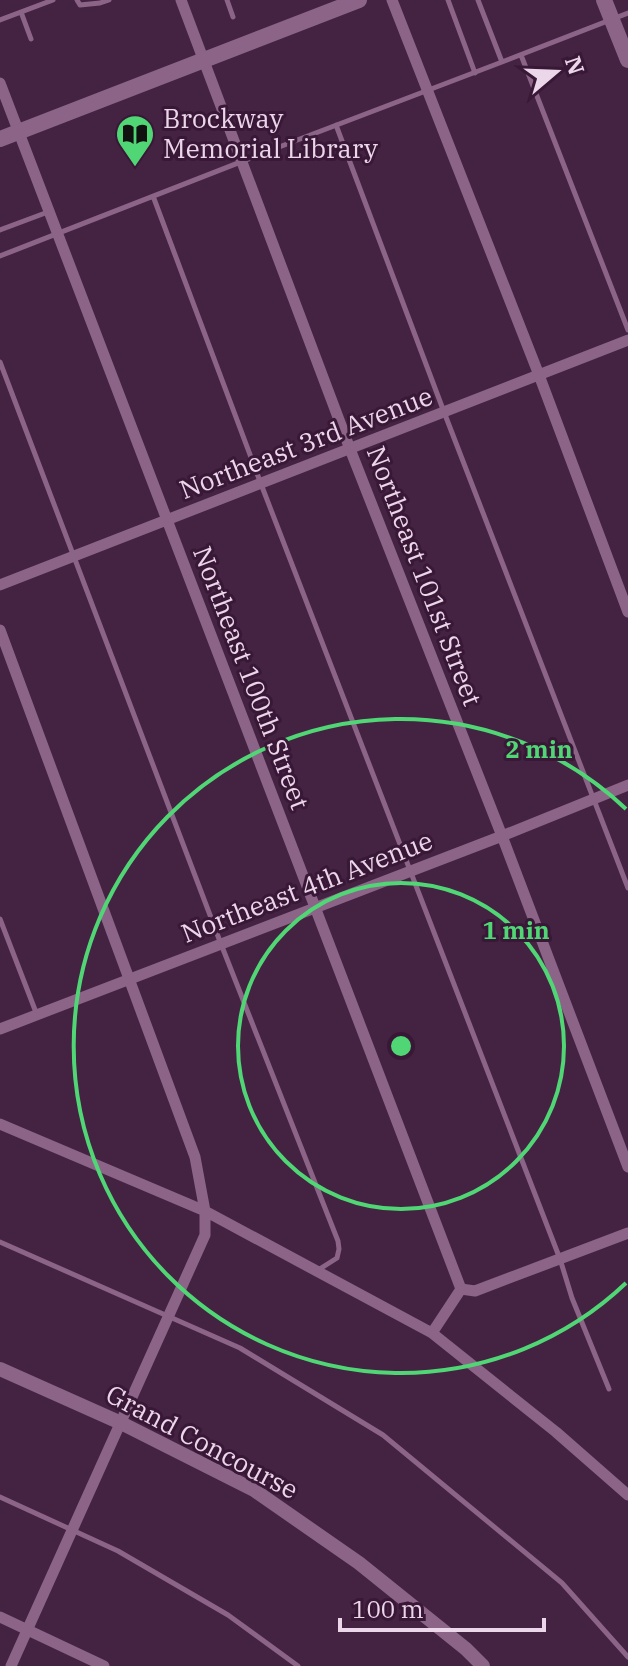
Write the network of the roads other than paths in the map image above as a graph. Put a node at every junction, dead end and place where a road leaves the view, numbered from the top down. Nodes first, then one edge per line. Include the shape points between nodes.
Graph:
1 (53, 0) edge
2 (77, 0) edge
3 (109, 0) edge
4 (181, 0) edge
5 (227, 0) edge
6 (359, 0) edge
7 (392, 0) edge
8 (448, 0) edge
9 (478, 0) edge
10 (604, 0) edge
11 (21, 12) junction
12 (628, 13) edge
13 (233, 17) dead end
14 (0, 20) edge
15 (612, 20) junction
16 (31, 39) dead end
17 (521, 55) junction
18 (204, 60) junction
19 (628, 60) edge
20 (502, 62) junction
21 (475, 73) junction
22 (0, 83) edge
23 (427, 90) junction
24 (336, 125) junction
25 (19, 132) junction
26 (0, 139) edge
27 (242, 161) junction
28 (153, 196) junction
29 (49, 212) junction
30 (0, 230) edge
31 (57, 233) junction
32 (0, 256) edge
33 (628, 330) edge
34 (628, 340) edge
35 (0, 362) edge
36 (539, 375) junction
37 (444, 412) junction
38 (350, 449) junction
39 (261, 484) junction
40 (166, 521) junction
41 (72, 556) junction
42 (0, 585) edge
43 (628, 612) edge
44 (0, 630) edge
45 (628, 785) edge
46 (594, 799) junction
47 (502, 836) junction
48 (410, 871) junction
49 (628, 888) edge
50 (316, 907) junction
51 (0, 919) edge
52 (221, 944) junction
53 (129, 979) junction
54 (37, 1015) junction
55 (0, 1029) edge
56 (0, 1124) edge
57 (628, 1167) edge
58 (205, 1211) junction
59 (628, 1233) edge
60 (0, 1242) edge
61 (560, 1259) junction
62 (317, 1271) junction
63 (461, 1289) junction
64 (168, 1317) junction
65 (432, 1333) junction
66 (0, 1369) edge
67 (609, 1389) dead end
68 (121, 1423) junction
69 (628, 1495) edge
70 (0, 1497) edge
71 (72, 1529) junction
72 (0, 1617) edge
73 (28, 1631) junction
74 (628, 1657) edge
75 (11, 1666) edge
76 (104, 1666) edge
77 (298, 1666) edge
78 (483, 1666) edge

1 - 11 lane
2 - 3 lane via 80,5
4 - 18 street, Northeast 101st Street
5 - 13 lane
6 - 18 main road
7 - 23 street
8 - 21 lane
9 - 20 lane
10 - 15 main road
11 - 14 lane
11 - 16 lane
12 - 15 lane
15 - 17 lane
15 - 19 main road
17 - 20 lane
17 - 33 lane
18 - 25 main road
18 - 27 street, Northeast 101st Street
20 - 21 lane
21 - 23 lane
22 - 25 street, Northeast 100th Street
23 - 24 lane
23 - 36 street
24 - 27 lane
24 - 37 lane
25 - 26 main road
25 - 29 street, Northeast 100th Street
27 - 28 lane
27 - 38 street, Northeast 101st Street
28 - 31 lane
28 - 39 lane
29 - 30 lane
29 - 31 street, Northeast 100th Street
31 - 32 lane
31 - 40 street, Northeast 100th Street
34 - 36 street, Northeast 3rd Avenue
35 - 41 lane
36 - 37 street, Northeast 3rd Avenue
36 - 43 street
37 - 38 street, Northeast 3rd Avenue
37 - 46 lane
38 - 39 street, Northeast 3rd Avenue
38 - 47 street, Northeast 101st Street
39 - 40 street, Northeast 3rd Avenue
39 - 48 lane
40 - 41 street, Northeast 3rd Avenue
40 - 50 street, Northeast 100th Street
41 - 42 street, Northeast 3rd Avenue
41 - 52 lane
44 - 53 street
45 - 46 street, Northeast 4th Avenue
46 - 47 street, Northeast 4th Avenue
46 - 49 lane
47 - 48 street, Northeast 4th Avenue
47 - 57 street, Northeast 101st Street
48 - 50 street, Northeast 4th Avenue
48 - 61 lane
50 - 52 street, Northeast 4th Avenue
50 - 63 street, Northeast 100th Street
51 - 54 lane
52 - 53 street, Northeast 4th Avenue
52 - 62 lane via 338,1241 337,1258
53 - 54 street, Northeast 4th Avenue
53 - 58 street via 195,1157
54 - 55 street, Northeast 4th Avenue
56 - 58 street
58 - 62 street
58 - 64 street via 205,1235
59 - 61 street
60 - 64 lane
61 - 63 street via 475,1291
61 - 67 lane
62 - 65 street
63 - 65 street
64 - 68 street
64 - 74 lane via 240,1348 383,1435 562,1583
65 - 69 street
66 - 68 street, Grand Concourse
68 - 71 street
68 - 78 street, Grand Concourse via 254,1490 359,1563
70 - 71 lane
71 - 73 street
71 - 77 lane via 228,1615
72 - 73 street
73 - 75 street
73 - 76 street

